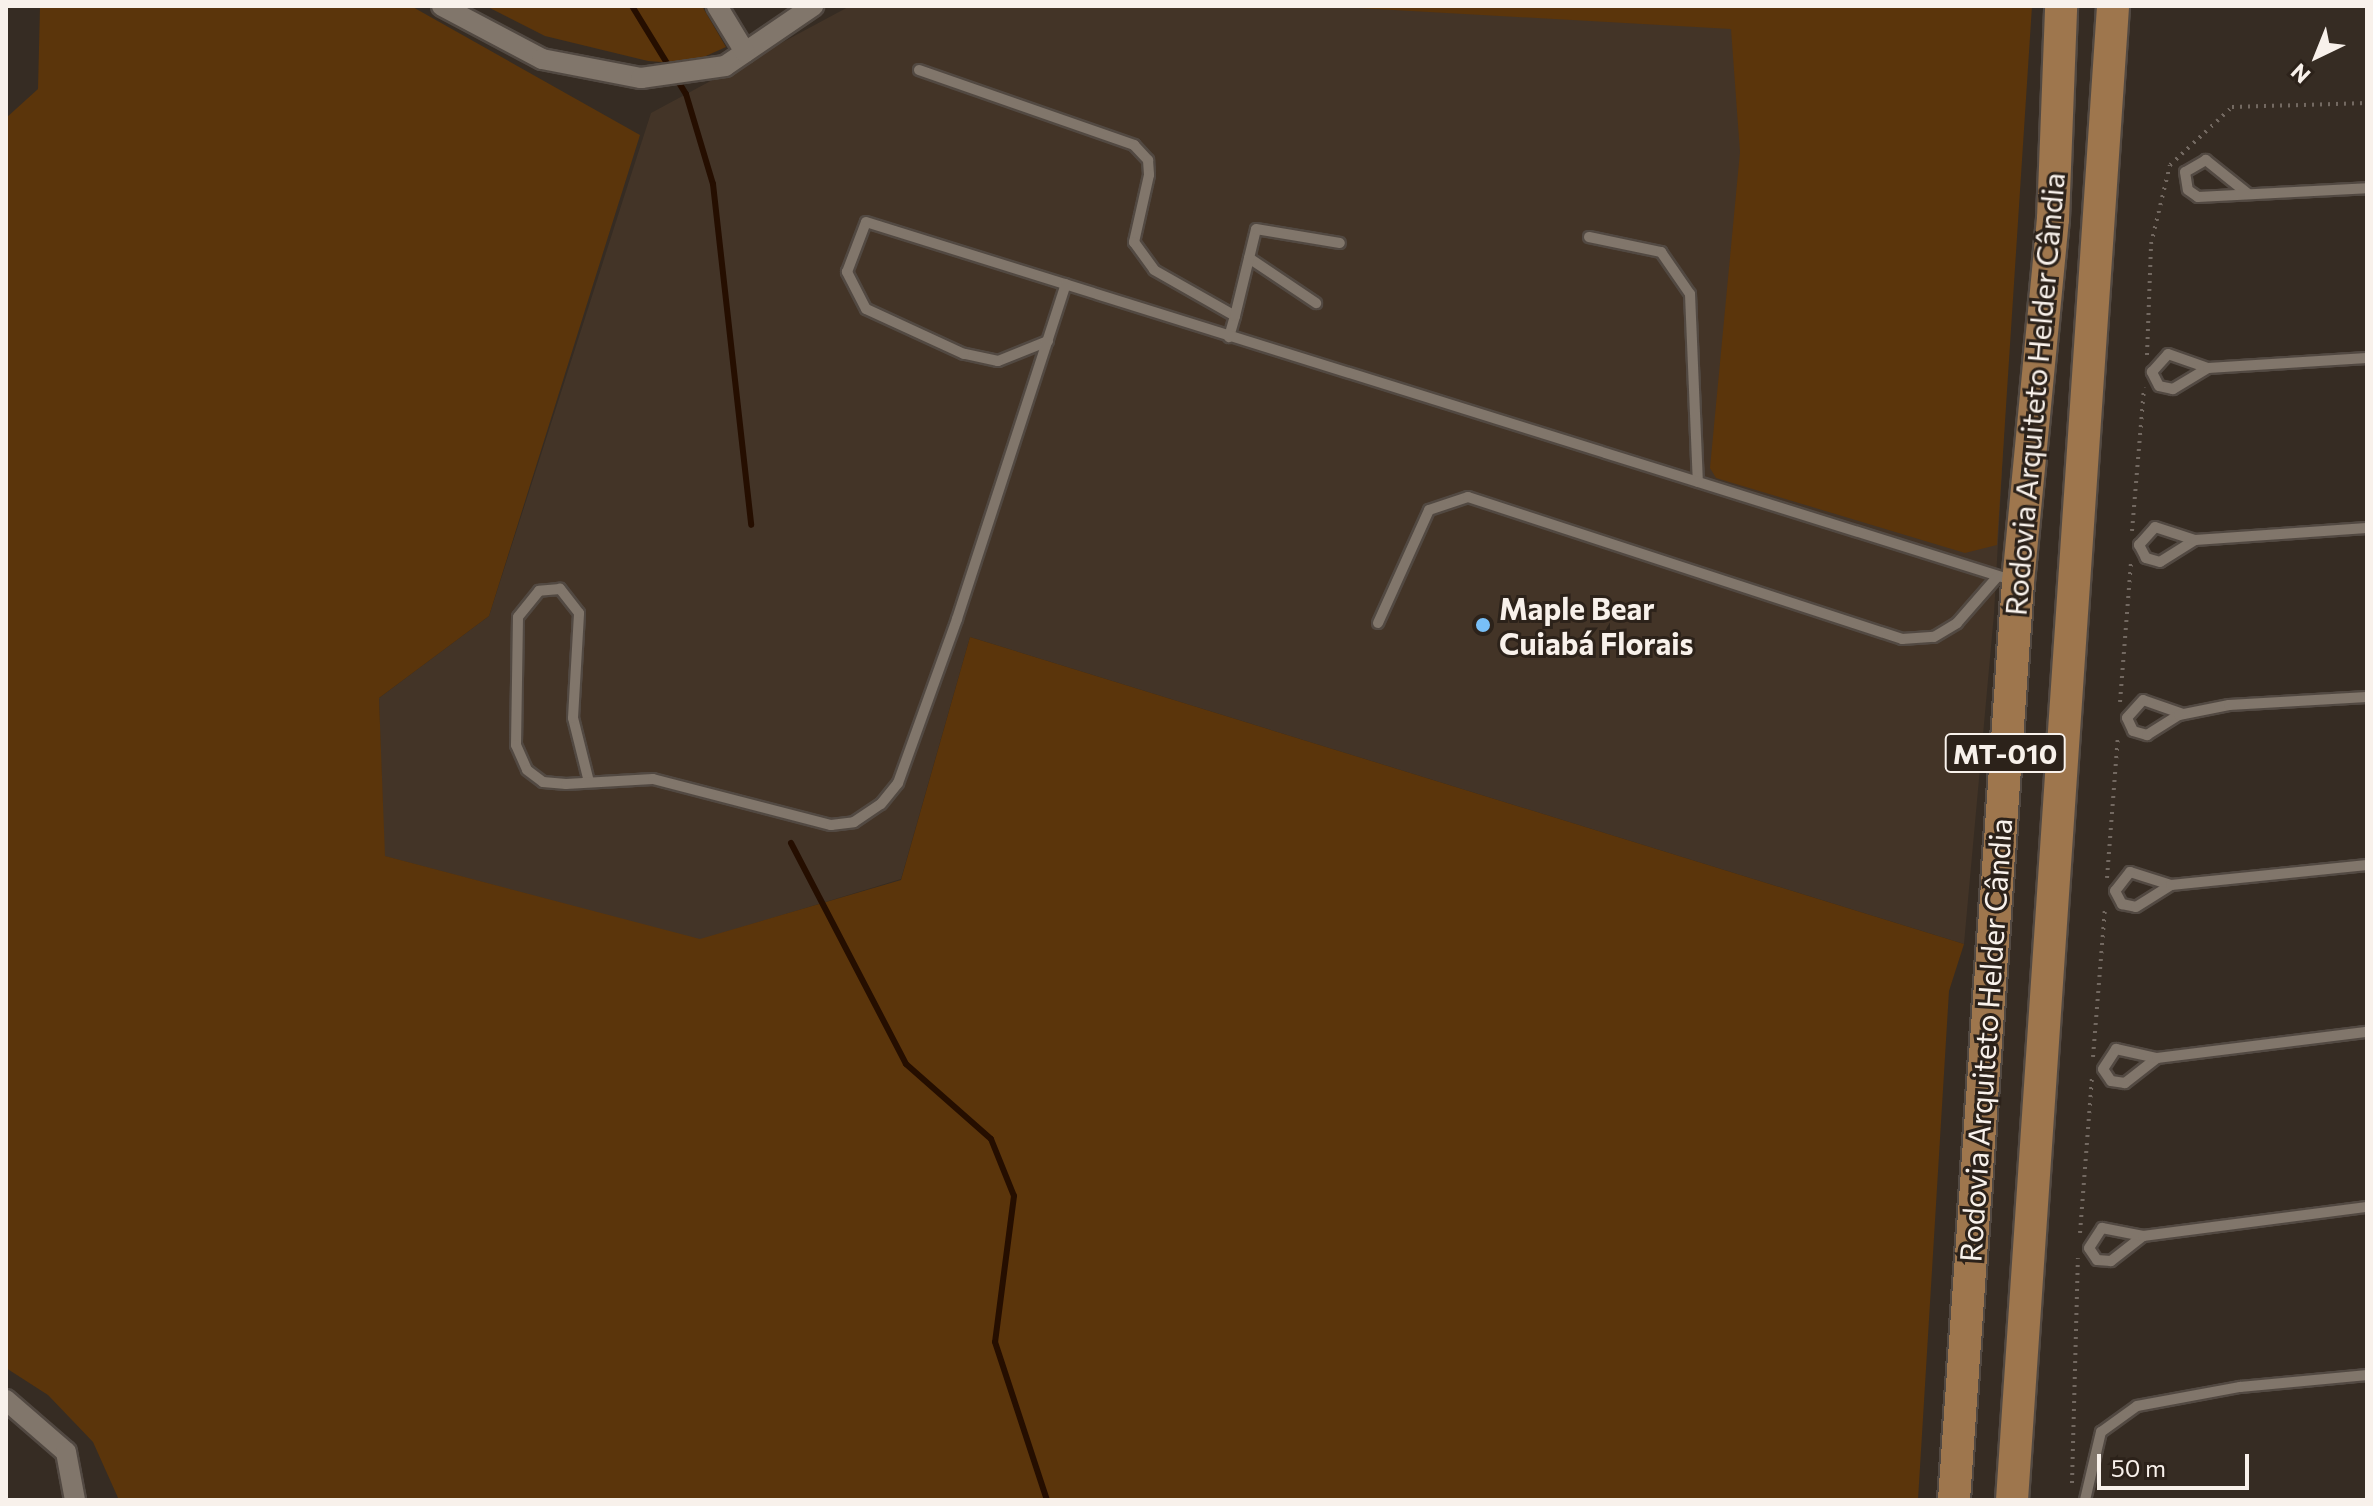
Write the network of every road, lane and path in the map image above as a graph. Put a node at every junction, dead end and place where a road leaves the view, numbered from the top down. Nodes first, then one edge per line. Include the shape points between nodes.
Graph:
1 (442, 6) edge
2 (717, 6) edge
3 (813, 6) edge
4 (2061, 6) edge
5 (2113, 6) edge
6 (745, 52) junction
7 (919, 70) dead end
8 (2367, 188) edge
9 (2247, 193) junction
10 (1589, 237) dead end
11 (1340, 243) dead end
12 (1249, 258) junction
13 (1066, 284) junction
14 (1316, 303) dead end
15 (1235, 316) junction
16 (1229, 337) junction
17 (1048, 341) junction
18 (2367, 358) edge
19 (2208, 368) junction
20 (1698, 482) junction
21 (2367, 528) edge
22 (2195, 540) junction
23 (2008, 579) junction
24 (1378, 623) dead end
25 (2367, 697) edge
26 (2183, 714) junction
27 (589, 782) junction
28 (2367, 865) edge
29 (2171, 885) junction
30 (2367, 1032) edge
31 (2157, 1058) junction
32 (2367, 1207) edge
33 (2143, 1236) junction
34 (2367, 1375) edge
35 (6, 1400) edge
36 (75, 1500) edge
37 (1954, 1500) edge
38 (2012, 1500) edge
39 (2085, 1500) edge

1 - 6 street via 542,59 606,74 699,75
2 - 6 street
3 - 6 street
4 - 23 main road, Rodovia Arquiteto Helder Cândia / MT-010 via 2053,219
5 - 38 main road, Rodovia Arquiteto Helder Cândia / MT-010
7 - 15 lane via 1134,145 1148,160 1149,175 1134,242 1154,270
8 - 9 lane
9 - 9 lane via 2198,197 2188,190 2185,172 2206,160
10 - 20 lane via 1661,252 1690,294
11 - 12 lane via 1256,229
12 - 14 lane
12 - 15 lane
13 - 16 lane
13 - 17 lane
13 - 17 lane via 866,222 847,272 866,309 964,354 998,361
15 - 16 lane
16 - 20 lane
17 - 27 lane via 898,783 881,804 854,822 831,825 653,779
18 - 19 lane
19 - 19 lane via 2173,389 2159,386 2152,372 2168,354
20 - 23 lane
21 - 22 lane
22 - 22 lane via 2160,562 2146,558 2139,545 2155,527
23 - 24 lane via 1934,637 1902,639 1468,497 1429,510
23 - 37 main road, Rodovia Arquiteto Helder Cândia / MT-010
25 - 26 lane
26 - 26 lane via 2147,735 2133,731 2127,718 2143,700
27 - 27 lane via 543,782 527,770 516,745 518,617 539,591 560,589 579,613 573,718
28 - 29 lane
29 - 29 lane via 2136,907 2122,904 2115,891 2130,872
30 - 31 lane
31 - 31 lane via 2125,1083 2111,1081 2103,1069 2116,1049
32 - 33 lane
33 - 33 lane via 2111,1261 2097,1260 2089,1248 2102,1228
34 - 39 lane via 2240,1387 2126,1411 2101,1432
35 - 36 street via 66,1452

